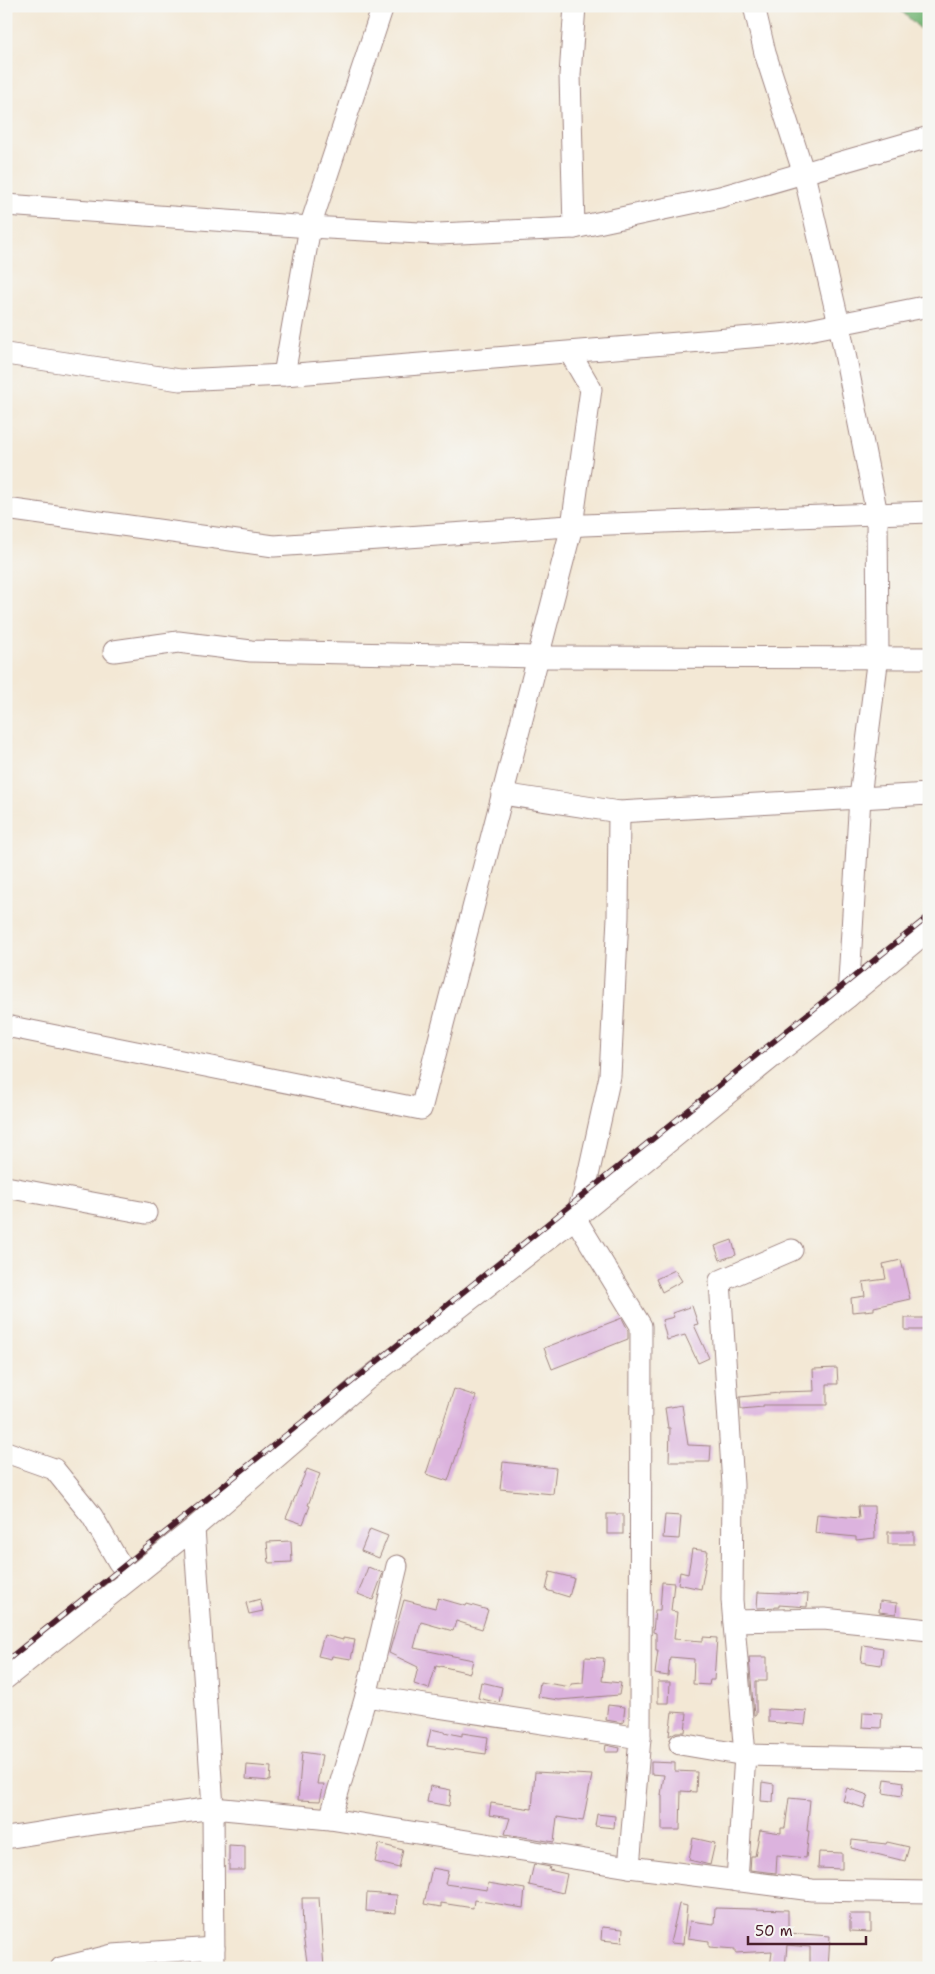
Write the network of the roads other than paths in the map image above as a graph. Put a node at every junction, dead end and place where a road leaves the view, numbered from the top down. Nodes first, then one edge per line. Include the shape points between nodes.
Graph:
1 (383, 6) edge
2 (575, 6) edge
3 (754, 6) edge
4 (929, 136) edge
5 (804, 174) junction
6 (6, 205) edge
7 (310, 227) junction
8 (574, 228) junction
9 (929, 306) edge
10 (839, 324) junction
11 (570, 353) junction
12 (6, 354) edge
13 (284, 375) junction
14 (6, 509) edge
15 (929, 512) edge
16 (877, 514) junction
17 (572, 526) junction
18 (114, 651) dead end
19 (878, 656) junction
20 (538, 657) junction
21 (929, 658) edge
22 (502, 794) junction
23 (929, 794) edge
24 (860, 797) junction
25 (619, 812) junction
26 (929, 930) edge
27 (848, 997) junction
28 (6, 1026) edge
29 (6, 1187) edge
30 (146, 1213) dead end
31 (575, 1218) junction
32 (792, 1250) dead end
33 (6, 1452) edge
34 (194, 1528) junction
35 (397, 1566) dead end
36 (131, 1578) junction
37 (734, 1621) junction
38 (929, 1630) edge
39 (6, 1678) edge
40 (366, 1696) junction
41 (640, 1738) junction
42 (680, 1744) dead end
43 (745, 1755) junction
44 (929, 1759) edge
45 (213, 1808) junction
46 (330, 1819) junction
47 (6, 1838) edge
48 (629, 1867) junction
49 (737, 1881) junction
50 (929, 1892) edge
51 (214, 1958) edge
52 (61, 1968) edge

1 - 7 street
2 - 8 street via 570,75
3 - 5 street via 765,53
4 - 5 street
5 - 8 street via 720,197
5 - 10 street
6 - 7 street
7 - 8 street via 438,234
7 - 13 street
9 - 10 street
10 - 11 street via 789,334
10 - 16 street
11 - 13 street
11 - 17 street via 591,389
12 - 13 street via 180,380
14 - 17 street via 274,546
15 - 16 street
16 - 17 street
16 - 19 street
17 - 20 street
18 - 20 street via 178,642 251,651
19 - 20 street
19 - 21 street
19 - 24 street
20 - 22 street
22 - 25 street
22 - 28 street via 421,1109
23 - 24 street
24 - 25 street
24 - 27 street
25 - 31 street via 618,916 610,1076 584,1194
26 - 27 street
27 - 31 street
29 - 30 street
31 - 34 street via 365,1381
31 - 41 street via 641,1326
32 - 37 street via 720,1281 733,1485
33 - 36 street via 54,1469 92,1516
34 - 36 street
34 - 45 street
35 - 40 street
36 - 39 street
37 - 38 street via 824,1619
37 - 43 street
40 - 41 street
40 - 46 street
41 - 48 street
42 - 43 street
43 - 44 street
43 - 49 street
45 - 46 street
45 - 47 street
45 - 51 street
46 - 48 street
48 - 49 street
49 - 50 street via 812,1890
51 - 52 street via 113,1955

